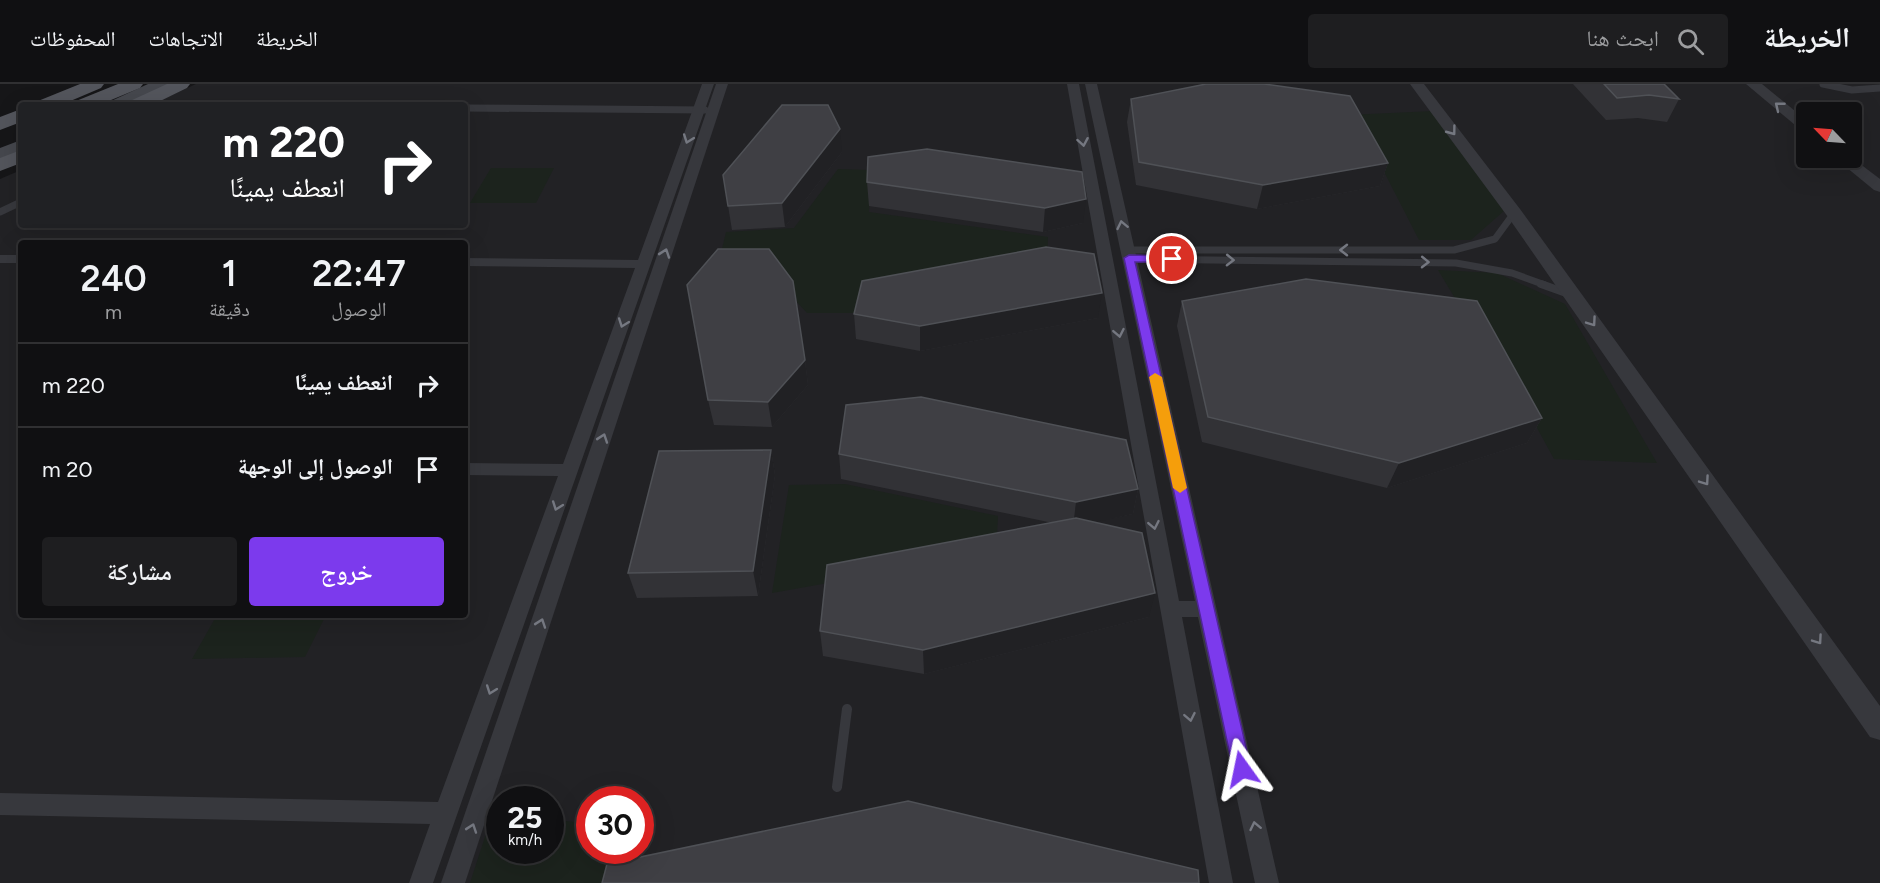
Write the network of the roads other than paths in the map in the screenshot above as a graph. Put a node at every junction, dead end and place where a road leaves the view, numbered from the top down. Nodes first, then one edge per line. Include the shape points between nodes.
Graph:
1 (95, 84) edge
2 (103, 84) edge
3 (134, 84) edge
4 (161, 84) edge
5 (181, 84) edge
6 (708, 84) edge
7 (722, 84) edge
8 (1072, 84) edge
9 (1090, 84) edge
10 (1417, 84) edge
11 (1753, 84) edge
12 (1823, 84) edge
13 (1838, 84) edge
14 (1875, 84) edge
15 (1880, 88) edge
16 (52, 102) edge
17 (64, 102) edge
18 (90, 102) edge
19 (122, 102) edge
20 (143, 102) edge
21 (468, 108) edge
22 (706, 110) junction
23 (18, 116) edge
24 (1796, 119) edge
25 (18, 122) edge
26 (0, 124) edge
27 (0, 129) edge
28 (18, 136) edge
29 (6, 154) edge
30 (1856, 168) edge
31 (1880, 187) edge
32 (18, 203) edge
33 (0, 212) edge
34 (1514, 213) junction
35 (1128, 254) junction
36 (0, 259) edge
37 (18, 259) edge
38 (468, 262) edge
39 (644, 264) junction
40 (1573, 296) junction
41 (468, 469) edge
42 (570, 470) junction
43 (1170, 609) junction
44 (1207, 609) junction
45 (847, 709) dead end
46 (1880, 728) edge
47 (837, 787) dead end
48 (0, 804) edge
49 (446, 813) junction
50 (421, 883) edge
51 (453, 883) edge
52 (1221, 883) edge
53 (1267, 883) edge

1 - 16 main road
2 - 17 main road
3 - 18 main road
4 - 19 main road
5 - 20 main road
6 - 22 street
7 - 22 street
8 -> 43 street
35 -> 9 street
10 -> 34 street
24 -> 11 street
12 - 15 lane via 1859,90
13 - 14 lane
21 - 22 lane
22 -> 39 street
51 -> 22 street
23 - 26 main road
25 - 27 main road
28 - 29 main road
30 - 31 street
32 - 33 lane
34 -> 35 lane via 1495,239 1454,250
34 - 40 street
35 -> 40 lane via 1455,263 1512,273
35 - 44 street
36 - 37 street
38 - 39 street
39 -> 42 street
40 -> 46 street
41 - 42 street
42 -> 49 street
43 - 44 street
43 -> 52 street
53 -> 44 street
45 - 47 lane
48 - 49 street
49 - 50 street

